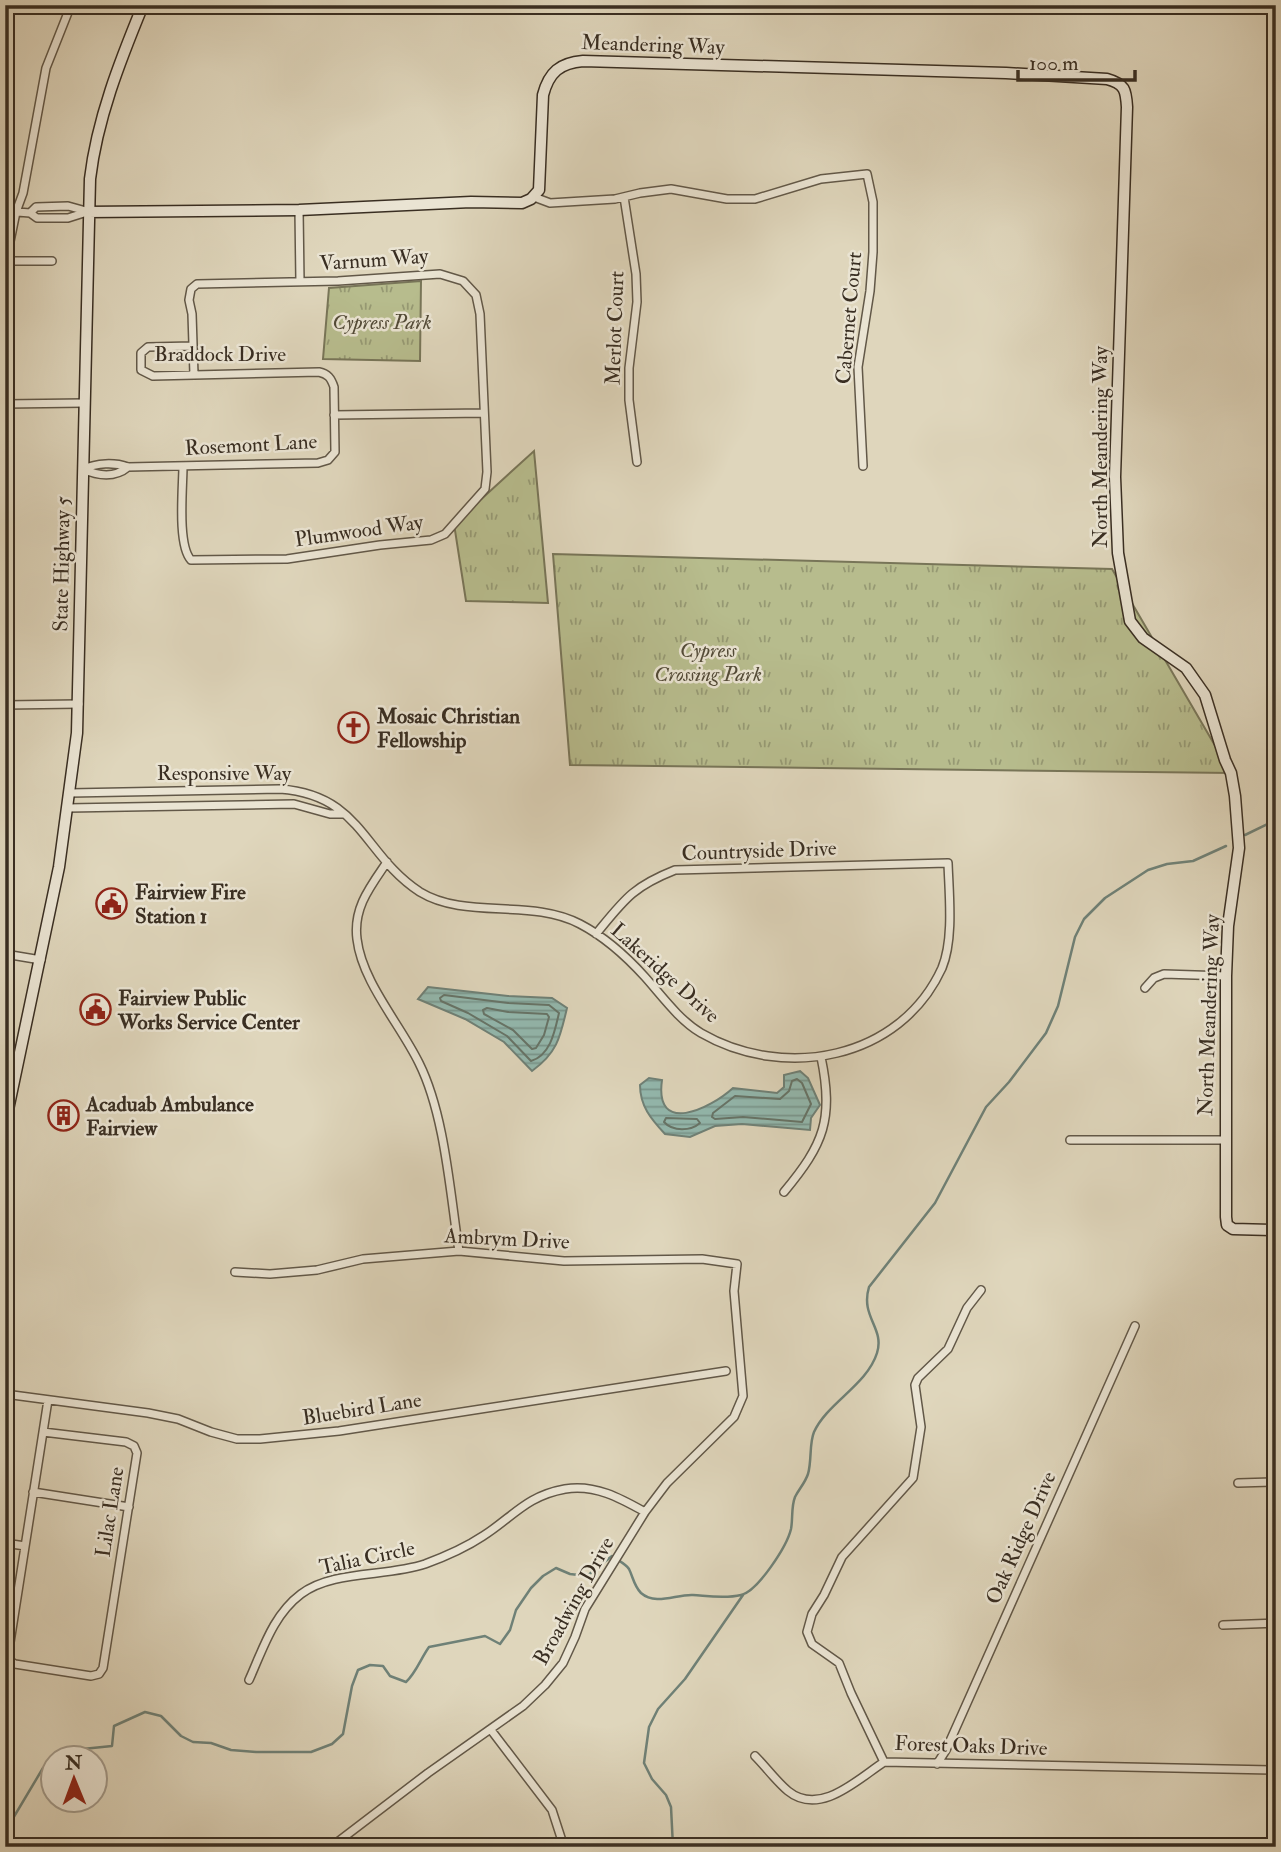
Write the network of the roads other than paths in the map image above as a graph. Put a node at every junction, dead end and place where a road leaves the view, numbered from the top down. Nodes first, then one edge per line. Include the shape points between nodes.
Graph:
1 (71, 5) edge
2 (111, 5) edge
3 (117, 6) edge
4 (142, 7) edge
5 (1121, 84) joint
6 (534, 197) junction
7 (624, 197) junction
8 (299, 209) junction
9 (5, 211) edge
10 (16, 212) junction
11 (88, 212) junction
12 (6, 261) edge
13 (52, 261) dead end
14 (300, 282) junction
15 (193, 346) junction
16 (194, 374) junction
17 (84, 403) junction
18 (5, 404) edge
19 (484, 413) junction
20 (334, 415) junction
21 (637, 462) dead end
22 (183, 466) junction
23 (863, 466) dead end
24 (83, 469) junction
25 (79, 704) junction
26 (5, 705) edge
27 (70, 793) junction
28 (68, 808) junction
29 (345, 814) junction
30 (387, 862) junction
31 (948, 863) joint
32 (596, 934) junction
33 (5, 954) edge
34 (41, 960) junction
35 (1226, 976) junction
36 (1145, 988) dead end
37 (821, 1057) junction
38 (6, 1119) edge
39 (1070, 1140) dead end
40 (1225, 1140) junction
41 (784, 1192) dead end
42 (1276, 1230) edge
43 (459, 1251) junction
44 (737, 1264) joint
45 (235, 1272) dead end
46 (981, 1290) dead end
47 (1135, 1326) dead end
48 (726, 1371) dead end
49 (5, 1394) edge
50 (48, 1400) junction
51 (43, 1432) junction
52 (1276, 1482) edge
53 (1238, 1483) dead end
54 (33, 1492) junction
55 (129, 1507) junction
56 (645, 1512) junction
57 (5, 1543) edge
58 (25, 1546) junction
59 (1276, 1623) edge
60 (1223, 1625) dead end
61 (249, 1680) dead end
62 (491, 1730) junction
63 (755, 1756) dead end
64 (884, 1762) junction
65 (937, 1764) junction
66 (1276, 1770) edge
67 (331, 1847) edge
68 (564, 1847) edge

1 - 10 street via 46,68
2 - 3 street
3 - 4 street
4 - 11 street, State Highway 5 via 101,122
5 - 6 street, Meandering Way via 1107,79 1006,73 566,63 551,75 543,95 540,184
5 - 35 street, North Meandering Way via 1127,92 1127,107 1115,477 1118,553 1130,621 1143,638 1186,668 1205,695 1231,774 1239,848
6 - 7 street via 550,203
6 - 8 street via 522,203
7 - 21 street, Merlot Court via 636,274 629,400
7 - 23 street, Cabernet Court via 671,189 755,199 821,179 867,174 873,202 873,252 858,367
8 - 11 street
8 - 14 street
9 - 10 street
10 - 11 street via 68,206
10 - 12 street
11 - 17 street, State Highway 5
12 - 13 street
14 - 15 street, Varnum Way via 197,284 189,300
14 - 19 street, Varnum Way via 440,274 463,281 476,295 480,314
15 - 16 street
15 - 16 street, Braddock Drive via 148,347 140,360 141,370 153,376
16 - 20 street, Braddock Drive via 326,373 334,387
17 - 18 street
17 - 24 street, State Highway 5
19 - 20 street
19 - 22 street, Plumwood Way via 485,489 445,534 431,540 287,559 191,559 186,554
20 - 22 street, Rosemont Lane via 334,452 328,460
22 - 24 street, Rosemont Lane via 94,464
24 - 25 street, State Highway 5
25 - 26 street
25 - 27 street, State Highway 5
27 - 28 street, State Highway 5
27 - 29 street, Responsive Way via 300,790 333,803
28 - 29 street, Responsive Way via 294,804
28 - 34 street, State Highway 5
29 - 30 street, Lakeridge Drive
30 - 32 street, Lakeridge Drive via 405,881 445,902 544,911
30 - 43 street via 364,894 356,918 360,956 420,1064 444,1154
31 - 32 street, Countryside Drive via 675,870 628,895
31 - 37 street, Lakeridge Drive via 948,945 942,968 920,1003 861,1046
32 - 37 street, Lakeridge Drive via 618,949 698,1032 756,1055 794,1060
33 - 34 street
34 - 38 street, State Highway 5
35 - 36 street via 1164,974
35 - 40 street, North Meandering Way
37 - 41 street via 827,1084 824,1131
39 - 40 street
40 - 42 street, North Meandering Way via 1227,1225
43 - 44 street, Ambrym Drive via 564,1261 702,1259
43 - 45 street, Ambrym Drive via 363,1259 317,1270
44 - 56 street, Broadwing Drive via 734,1291 743,1396 734,1417 667,1483
46 - 64 street, Forest Oaks Drive via 948,1349 915,1385 921,1427 913,1478 842,1557 807,1632 812,1644 839,1663
47 - 65 street, Oak Ridge Drive
48 - 50 street, Bluebird Lane via 260,1439 237,1439 178,1419
49 - 50 street, Bluebird Lane
50 - 51 street
51 - 54 street
51 - 55 street, Lilac Lane via 134,1446 137,1453
52 - 53 street
54 - 55 street
54 - 58 street
55 - 58 street, Lilac Lane via 99,1674 9,1661
56 - 61 street, Talia Circle via 611,1493 567,1489 522,1505 483,1536 424,1564 324,1582 303,1592 277,1618
56 - 62 street, Broadwing Drive via 585,1609 563,1663 523,1706
57 - 58 street
59 - 60 street
62 - 67 street, Broadwing Drive
62 - 68 street via 552,1810
63 - 64 street via 789,1792 815,1801 834,1795
64 - 65 street, Forest Oaks Drive
65 - 66 street, Forest Oaks Drive

